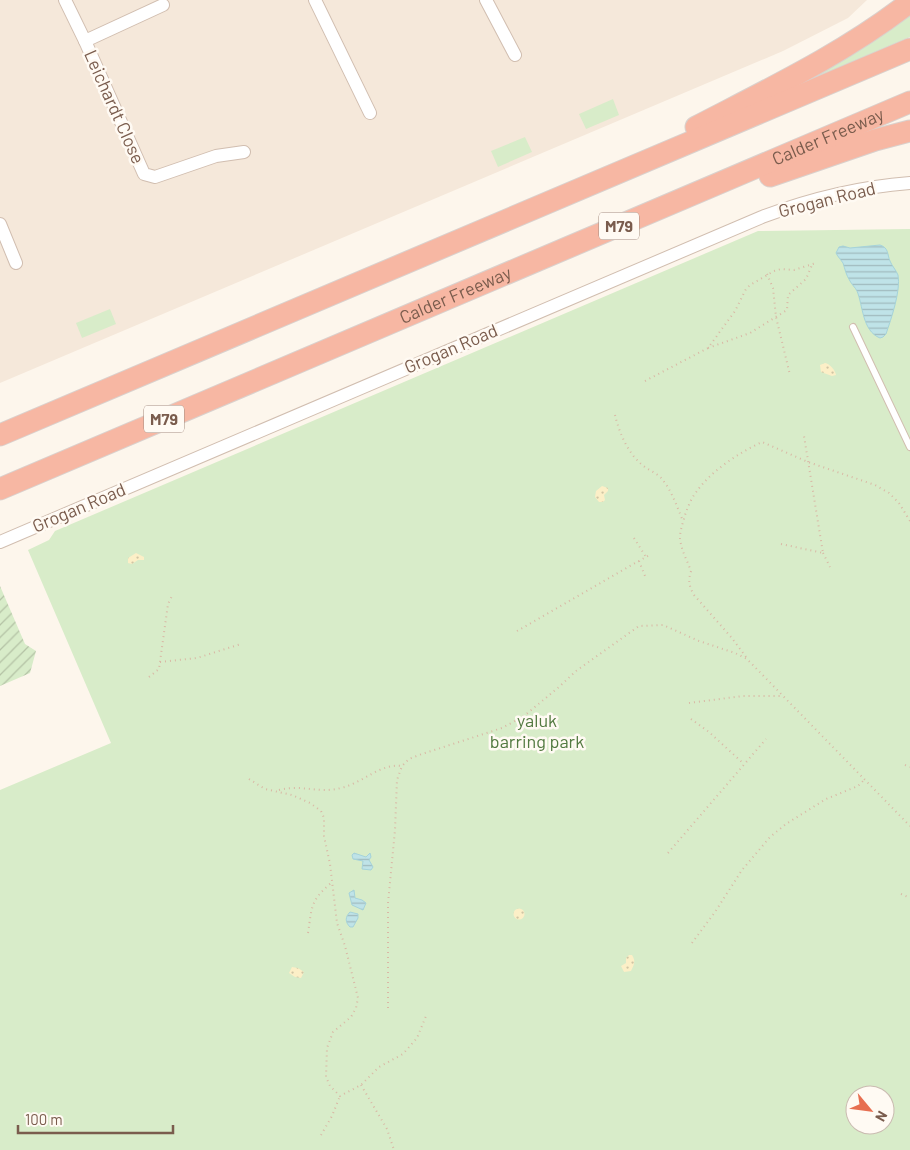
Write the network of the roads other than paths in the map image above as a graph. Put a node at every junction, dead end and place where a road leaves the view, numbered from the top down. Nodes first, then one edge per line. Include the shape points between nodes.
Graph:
1 (65, 0) edge
2 (315, 0) edge
3 (486, 0) edge
4 (910, 2) edge
5 (162, 5) dead end
6 (85, 41) junction
7 (910, 49) edge
8 (515, 55) dead end
9 (910, 102) edge
10 (370, 113) dead end
11 (910, 131) edge
12 (244, 152) dead end
13 (910, 183) edge
14 (530, 210) junction
15 (0, 224) edge
16 (16, 263) dead end
17 (853, 327) dead end
18 (328, 350) junction
19 (0, 435) edge
20 (910, 448) edge
21 (0, 489) edge
22 (0, 542) edge

1 - 6 street, Leichardt Close
2 - 10 street
3 - 8 street
4 - 14 highway via 865,35 766,91
5 - 6 street
6 - 12 street, Leichardt Close via 144,174 155,177 216,156
7 - 14 highway
9 - 18 highway, Calder Freeway / M79
11 - 18 highway via 867,142 717,194
13 - 22 street, Grogan Road via 841,192 762,217
14 - 19 highway
15 - 16 street
17 - 20 lane
18 - 21 highway, Calder Freeway / M79

